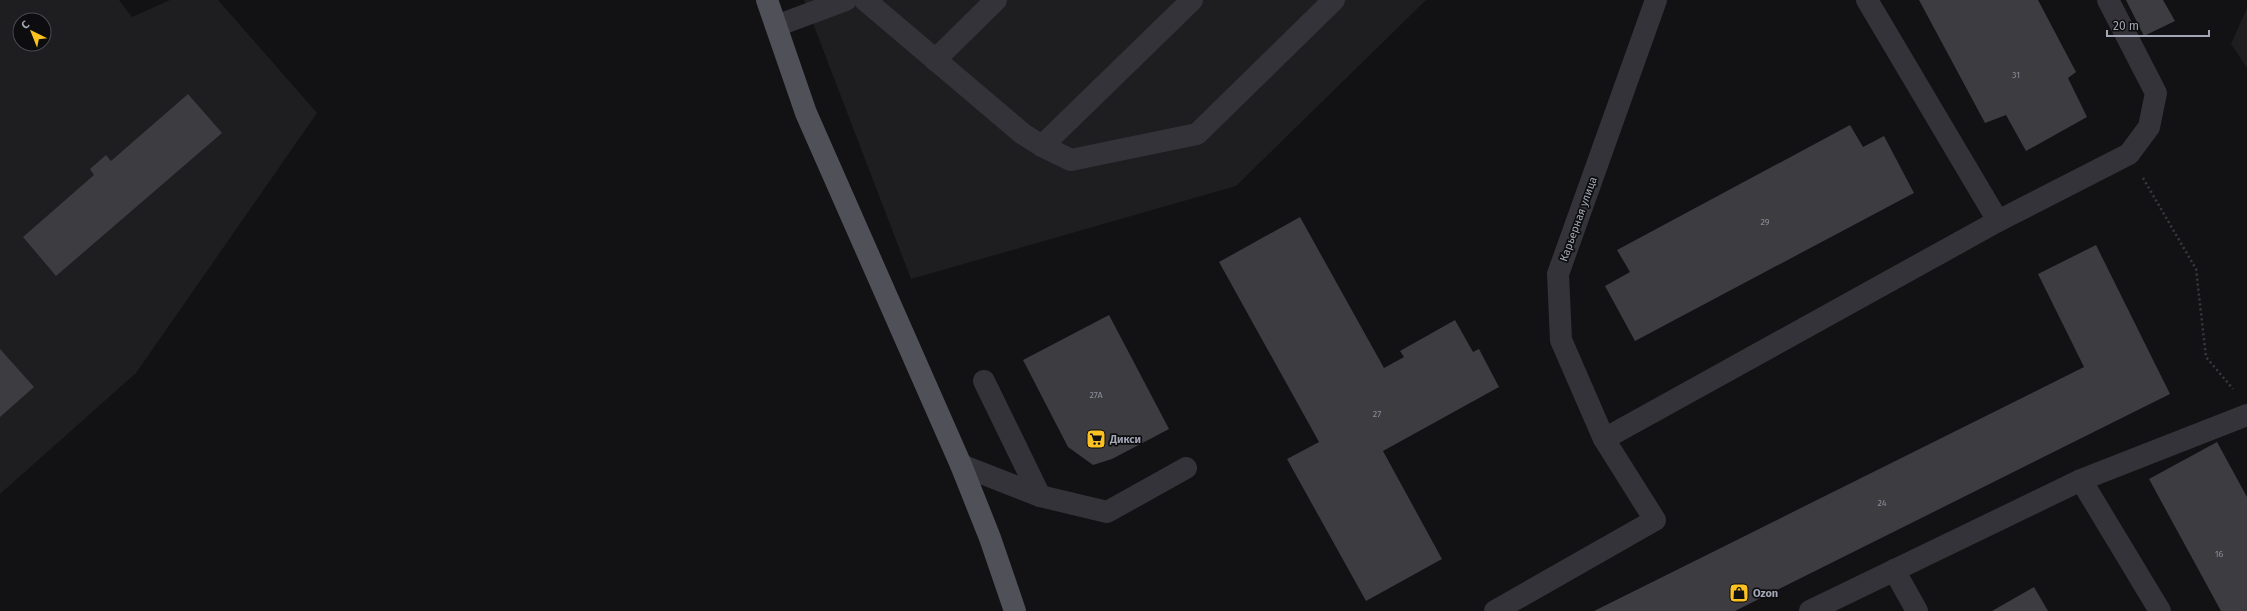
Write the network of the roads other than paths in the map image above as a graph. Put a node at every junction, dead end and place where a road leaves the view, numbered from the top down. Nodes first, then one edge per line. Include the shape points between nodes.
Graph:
1 (767, 0) edge
2 (846, 0) edge
3 (865, 0) edge
4 (996, 0) edge
5 (1192, 0) edge
6 (1334, 0) edge
7 (1656, 0) edge
8 (1867, 0) edge
9 (2108, 0) edge
10 (776, 26) junction
11 (935, 60) junction
12 (1042, 146) junction
13 (1998, 221) junction
14 (984, 381) dead end
15 (2247, 415) edge
16 (1604, 439) junction
17 (961, 466) junction
18 (1186, 468) dead end
19 (2081, 480) junction
20 (1040, 496) junction
21 (1894, 570) junction
22 (1015, 611) edge
23 (1495, 611) edge
24 (1810, 611) edge
25 (1917, 611) edge
26 (2160, 611) edge

1 - 10 main road
2 - 10 lane
3 - 11 lane
4 - 11 lane
5 - 12 lane
6 - 12 lane via 1197,134 1071,160
7 - 16 lane, Карьерная улица via 1558,274 1561,340
8 - 13 lane
9 - 13 lane via 2156,93 2149,126 2129,154
10 - 17 main road via 806,113
11 - 12 lane via 1023,134
13 - 16 lane
14 - 20 lane
15 - 19 lane
16 - 23 lane, Карьерная улица via 1655,520
17 - 20 lane
17 - 22 main road via 990,538
18 - 20 lane via 1107,512
19 - 21 lane
19 - 26 lane
21 - 24 lane
21 - 25 lane

